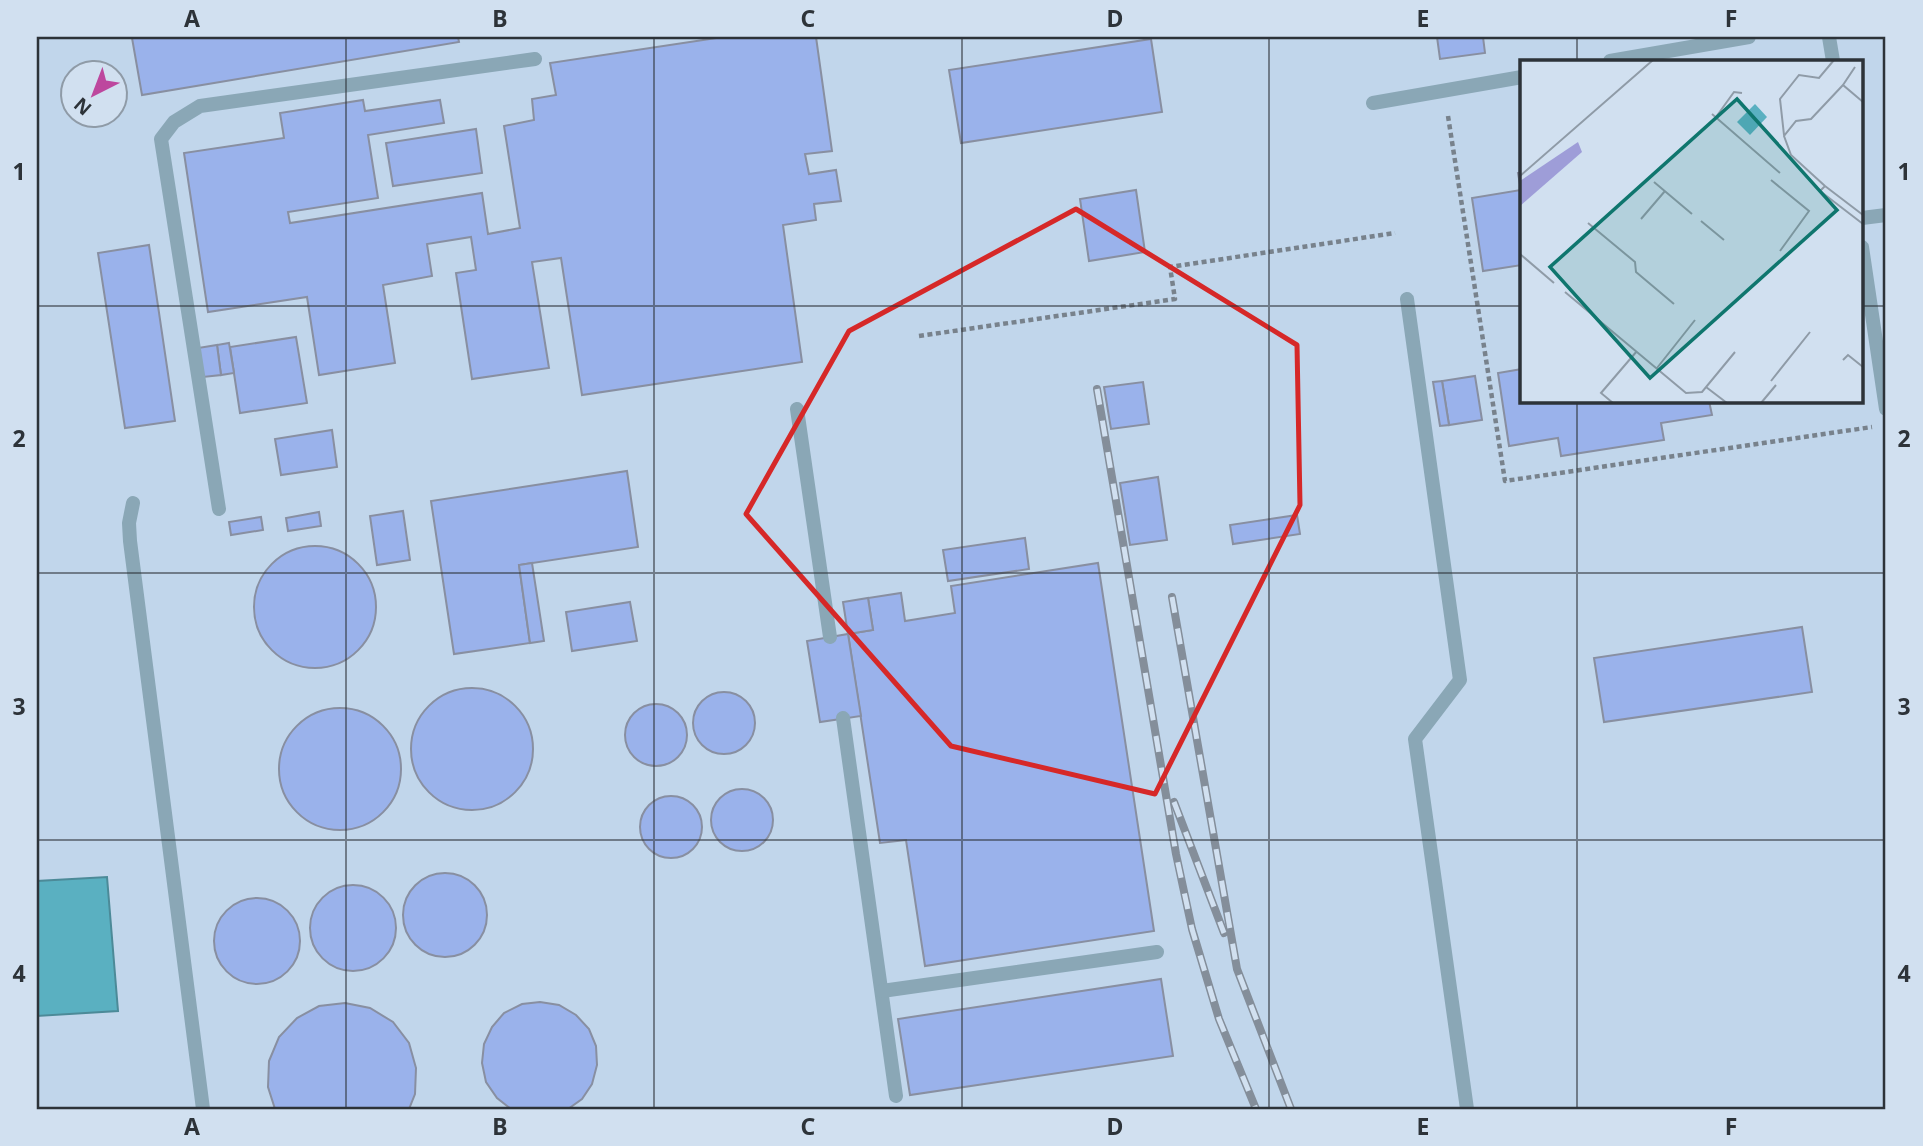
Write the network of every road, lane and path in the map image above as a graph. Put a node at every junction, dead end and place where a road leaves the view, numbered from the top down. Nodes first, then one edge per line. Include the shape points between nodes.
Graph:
1 (1749, 37) edge
2 (1829, 37) edge
3 (535, 59) dead end
4 (1616, 60) edge
5 (1833, 60) edge
6 (1520, 77) edge
7 (1444, 91) junction
8 (1373, 103) dead end
9 (1886, 215) edge
10 (1864, 218) edge
11 (1395, 233) dead end
12 (1864, 260) edge
13 (1407, 299) dead end
14 (919, 336) dead end
15 (1886, 408) edge
16 (797, 409) dead end
17 (1886, 425) edge
18 (133, 503) dead end
19 (219, 509) dead end
20 (830, 637) dead end
21 (843, 718) dead end
22 (1157, 951) dead end
23 (882, 991) junction
24 (896, 1096) dead end
25 (203, 1109) edge
26 (1467, 1109) edge

1 - 4 lane
2 - 5 lane
3 - 19 lane via 200,106 174,122 161,139
6 - 7 lane
7 - 8 lane
7 - 17 path via 1505,481
9 - 10 lane
11 - 14 path via 1170,267 1175,299
12 - 15 lane
13 - 26 lane via 1460,680 1415,739
16 - 20 lane
18 - 25 lane via 130,541
21 - 23 lane
22 - 23 lane
23 - 24 lane

